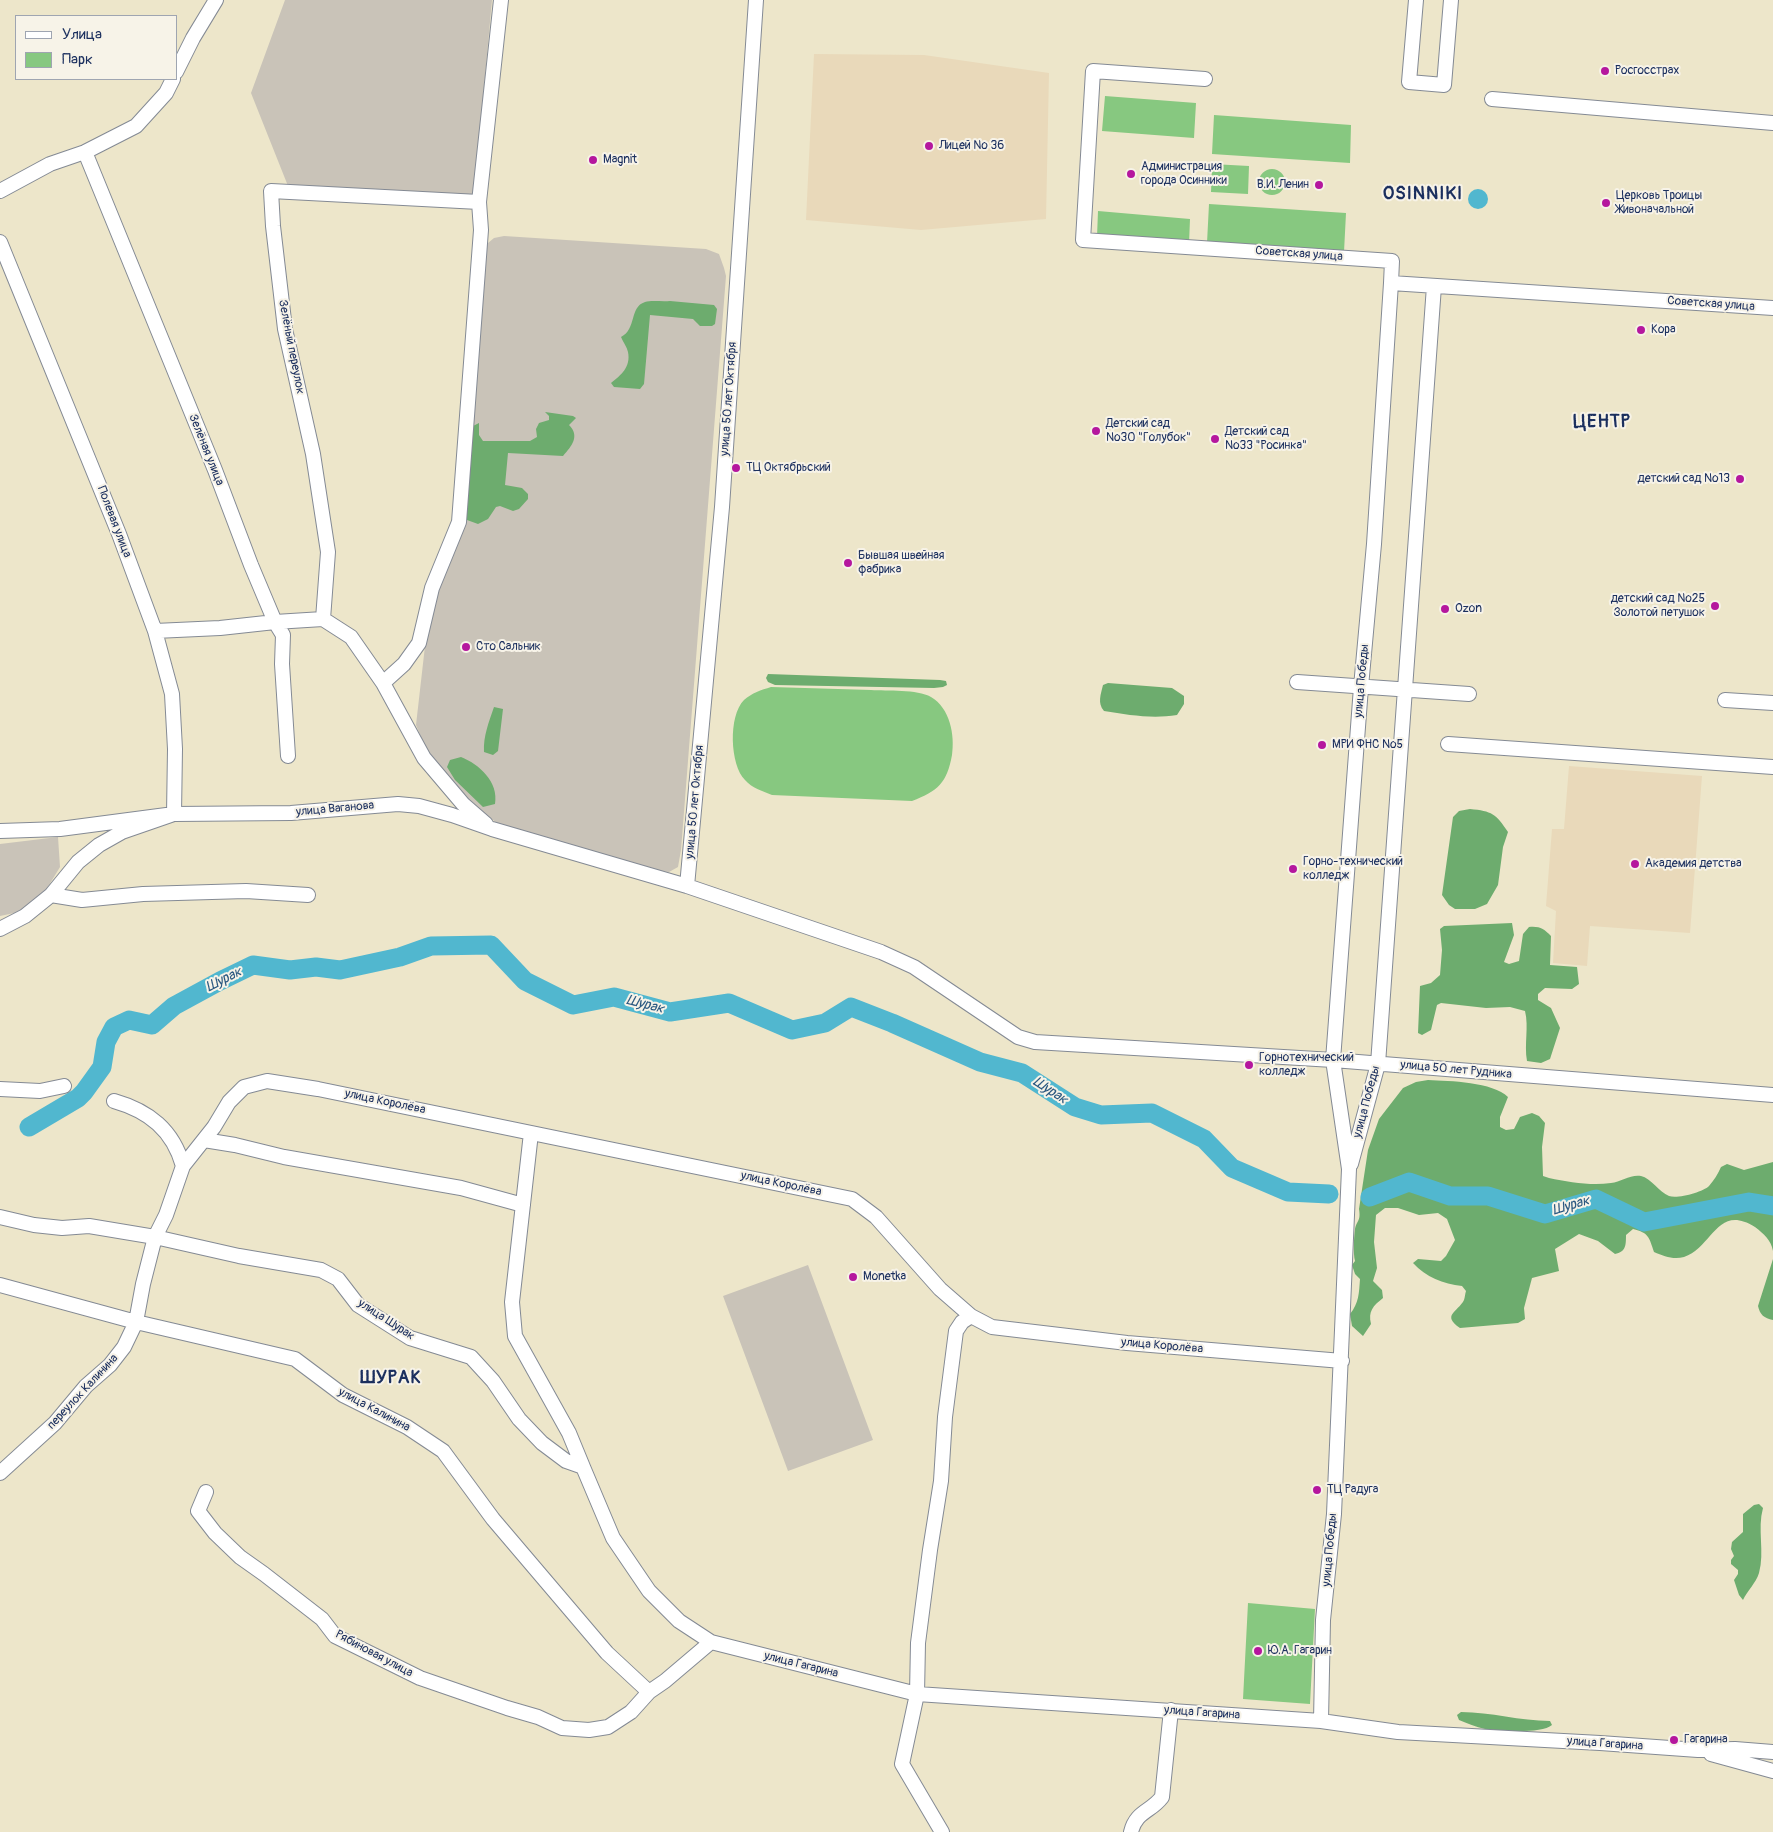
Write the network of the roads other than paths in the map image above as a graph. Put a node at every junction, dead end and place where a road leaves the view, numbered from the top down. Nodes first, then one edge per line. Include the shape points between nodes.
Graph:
1 (216, 0) edge
2 (501, 0) edge
3 (756, 0) edge
4 (1416, 0) edge
5 (1451, 0) edge
6 (178, 68) edge
7 (1205, 79) dead end
8 (173, 80) edge
9 (1492, 99) dead end
10 (1773, 123) edge
11 (85, 152) junction
12 (0, 191) edge
13 (479, 202) junction
14 (0, 242) edge
15 (1391, 283) junction
16 (1434, 286) junction
17 (1773, 308) edge
18 (323, 619) junction
19 (275, 622) junction
20 (155, 631) junction
21 (1297, 682) dead end
22 (383, 683) junction
23 (1361, 687) junction
24 (1405, 690) junction
25 (1469, 694) dead end
26 (1725, 700) dead end
27 (1773, 703) edge
28 (1448, 744) dead end
29 (288, 756) dead end
30 (1773, 767) edge
31 (174, 814) junction
32 (492, 829) junction
33 (0, 831) edge
34 (687, 886) junction
35 (51, 895) junction
36 (308, 895) dead end
37 (0, 929) edge
38 (1333, 1060) junction
39 (1378, 1064) junction
40 (64, 1086) dead end
41 (0, 1090) edge
42 (1773, 1095) edge
43 (114, 1101) dead end
44 (531, 1133) junction
45 (204, 1140) junction
46 (184, 1166) junction
47 (1349, 1169) junction
48 (523, 1204) junction
49 (0, 1217) edge
50 (155, 1236) junction
51 (0, 1285) edge
52 (971, 1316) junction
53 (136, 1322) junction
54 (1342, 1361) junction
55 (583, 1467) junction
56 (0, 1474) edge
57 (206, 1492) dead end
58 (711, 1642) junction
59 (649, 1692) junction
60 (917, 1694) junction
61 (1171, 1710) junction
62 (1321, 1721) junction
63 (1698, 1750) junction
64 (1773, 1752) edge
65 (1773, 1771) edge
66 (942, 1832) edge
67 (1131, 1832) edge

1 - 6 street
2 - 13 street
3 - 34 street, улица 50 лет Октября via 722,507
4 - 5 street via 1409,82 1444,85
7 - 15 street, Советская улица via 1093,71 1083,240 1392,261
8 - 11 street via 166,94 136,126
9 - 10 street
11 - 12 street via 50,164
11 - 19 street, Зелёная улица
13 - 18 street, Зелёный переулок via 271,191 285,329 313,454 328,552
13 - 22 street via 481,230 459,522 432,588 419,643 404,664
14 - 20 street, Полевая улица
15 - 16 street, Советская улица
15 - 23 street, улица Победы
16 - 17 street, Советская улица
16 - 24 street, улица Победы
18 - 19 street
18 - 22 street via 351,637
19 - 20 street
19 - 29 street, Зелёная улица via 284,635 282,664
20 - 31 street, Полевая улица via 172,694 176,749
21 - 23 street
22 - 32 street via 424,758 463,804
23 - 24 street
23 - 38 street, улица Победы
24 - 25 street
24 - 39 street, улица Победы
26 - 27 street
28 - 30 street
31 - 32 street, улица Ваганова via 291,813 398,804 427,808
31 - 33 street, улица Ваганова via 60,829
31 - 35 street, улица Ваганова via 122,832 99,845 78,862
32 - 34 street, улица Ваганова
34 - 38 street, улица 50 лет Рудника via 881,952 914,967 1018,1037 1035,1042
35 - 36 street via 82,900 143,894 246,891
35 - 37 street, улица Ваганова via 25,916
38 - 39 street, улица 50 лет Рудника
38 - 47 street, улица Победы
39 - 42 street, улица 50 лет Рудника
39 - 47 street, улица Победы
40 - 41 street via 40,1091
43 - 46 street via 129,1105 156,1120 179,1150
44 - 45 street, улица Королёва via 267,1081 244,1087 229,1102
44 - 48 street
44 - 52 street, улица Королёва via 852,1200 876,1217 928,1277
45 - 46 street, улица Королёва
45 - 48 street via 461,1188
46 - 50 street
47 - 54 street, улица Победы
48 - 55 street via 512,1302 516,1336 569,1433
49 - 50 street, улица Шурак via 34,1225 90,1226
50 - 53 street, переулок Калинина
50 - 55 street, улица Шурак via 239,1256 321,1270 338,1279 358,1305 410,1338 471,1358 542,1443 566,1461
51 - 53 street, улица Калинина
52 - 54 street, улица Королёва via 992,1327 1007,1330
52 - 60 street via 956,1331 941,1482 918,1643
53 - 56 street, переулок Калинина via 124,1347 110,1365
53 - 59 street, улица Калинина via 295,1359 343,1395 407,1427 443,1451 493,1519 606,1653
54 - 62 street, улица Победы via 1334,1514 1323,1620
55 - 58 street via 613,1538 649,1591 678,1620
57 - 59 street, Рябиновая улица via 198,1511 240,1557 322,1620 335,1636 420,1678 562,1728 589,1730 608,1727 631,1712
58 - 59 street
58 - 60 street, улица Гагарина
60 - 61 street, улица Гагарина
60 - 66 street via 902,1764
61 - 62 street, улица Гагарина
61 - 67 street via 1162,1797 1138,1816
62 - 63 street, улица Гагарина via 1398,1732
63 - 64 street, улица Гагарина
63 - 65 street, улица Гагарина

